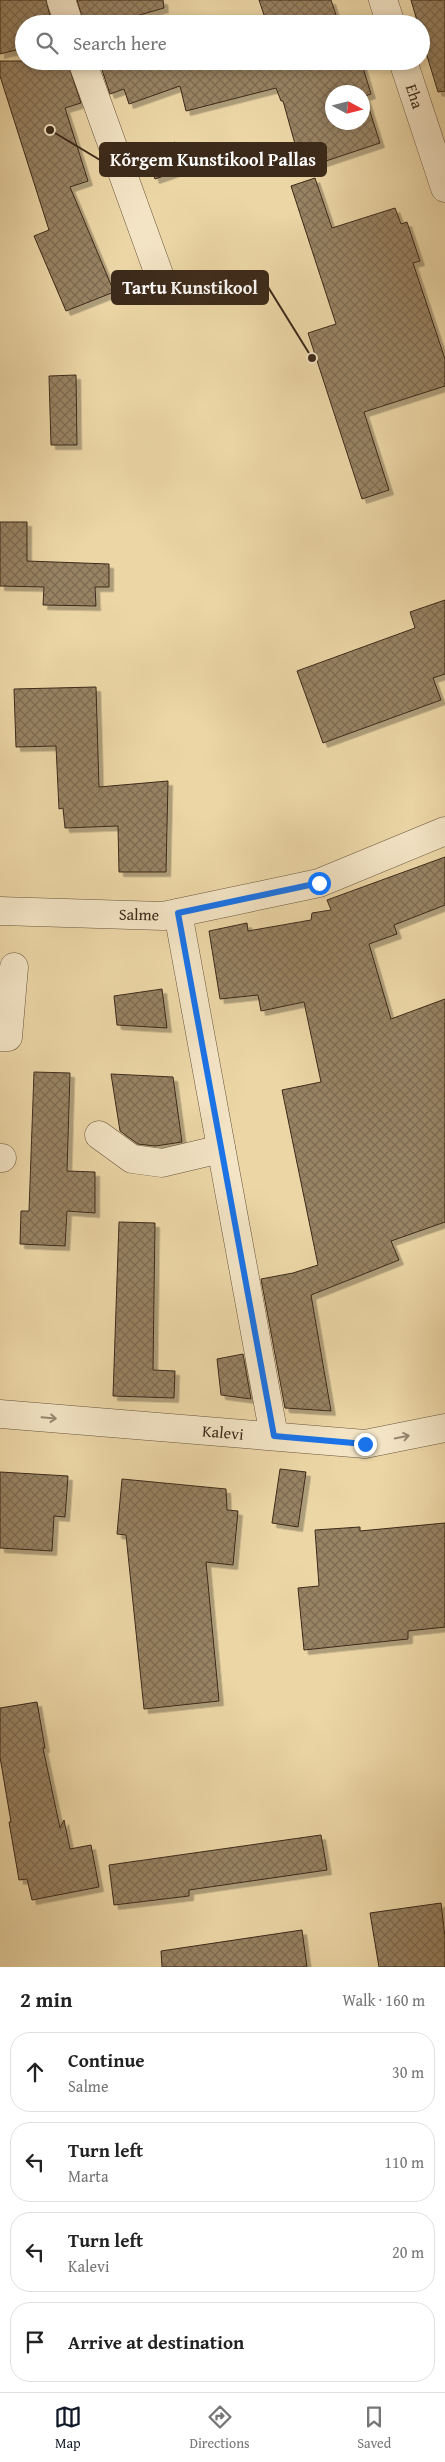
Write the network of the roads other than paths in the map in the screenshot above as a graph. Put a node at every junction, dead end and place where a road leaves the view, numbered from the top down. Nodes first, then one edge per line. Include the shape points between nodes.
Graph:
1 (61, 0) edge
2 (383, 0) edge
3 (66, 15) edge
4 (388, 15) edge
5 (85, 70) edge
6 (406, 70) edge
7 (445, 188) edge
8 (160, 277) dead end
9 (445, 831) edge
10 (0, 910) edge
11 (178, 913) junction
12 (14, 967) dead end
13 (0, 1037) edge
14 (99, 1135) dead end
15 (221, 1149) junction
16 (0, 1414) edge
17 (445, 1428) edge
18 (274, 1436) junction

1 - 3 street
2 - 4 street
5 - 8 street
6 - 7 street, Eha
9 - 11 street, Salme via 319,883
10 - 11 street, Salme via 163,916
11 - 15 street
12 - 13 street via 8,1038
14 - 15 street via 132,1160 162,1163
15 - 18 street
16 -> 18 street, Kalevi
18 -> 17 street, Kalevi via 365,1444

